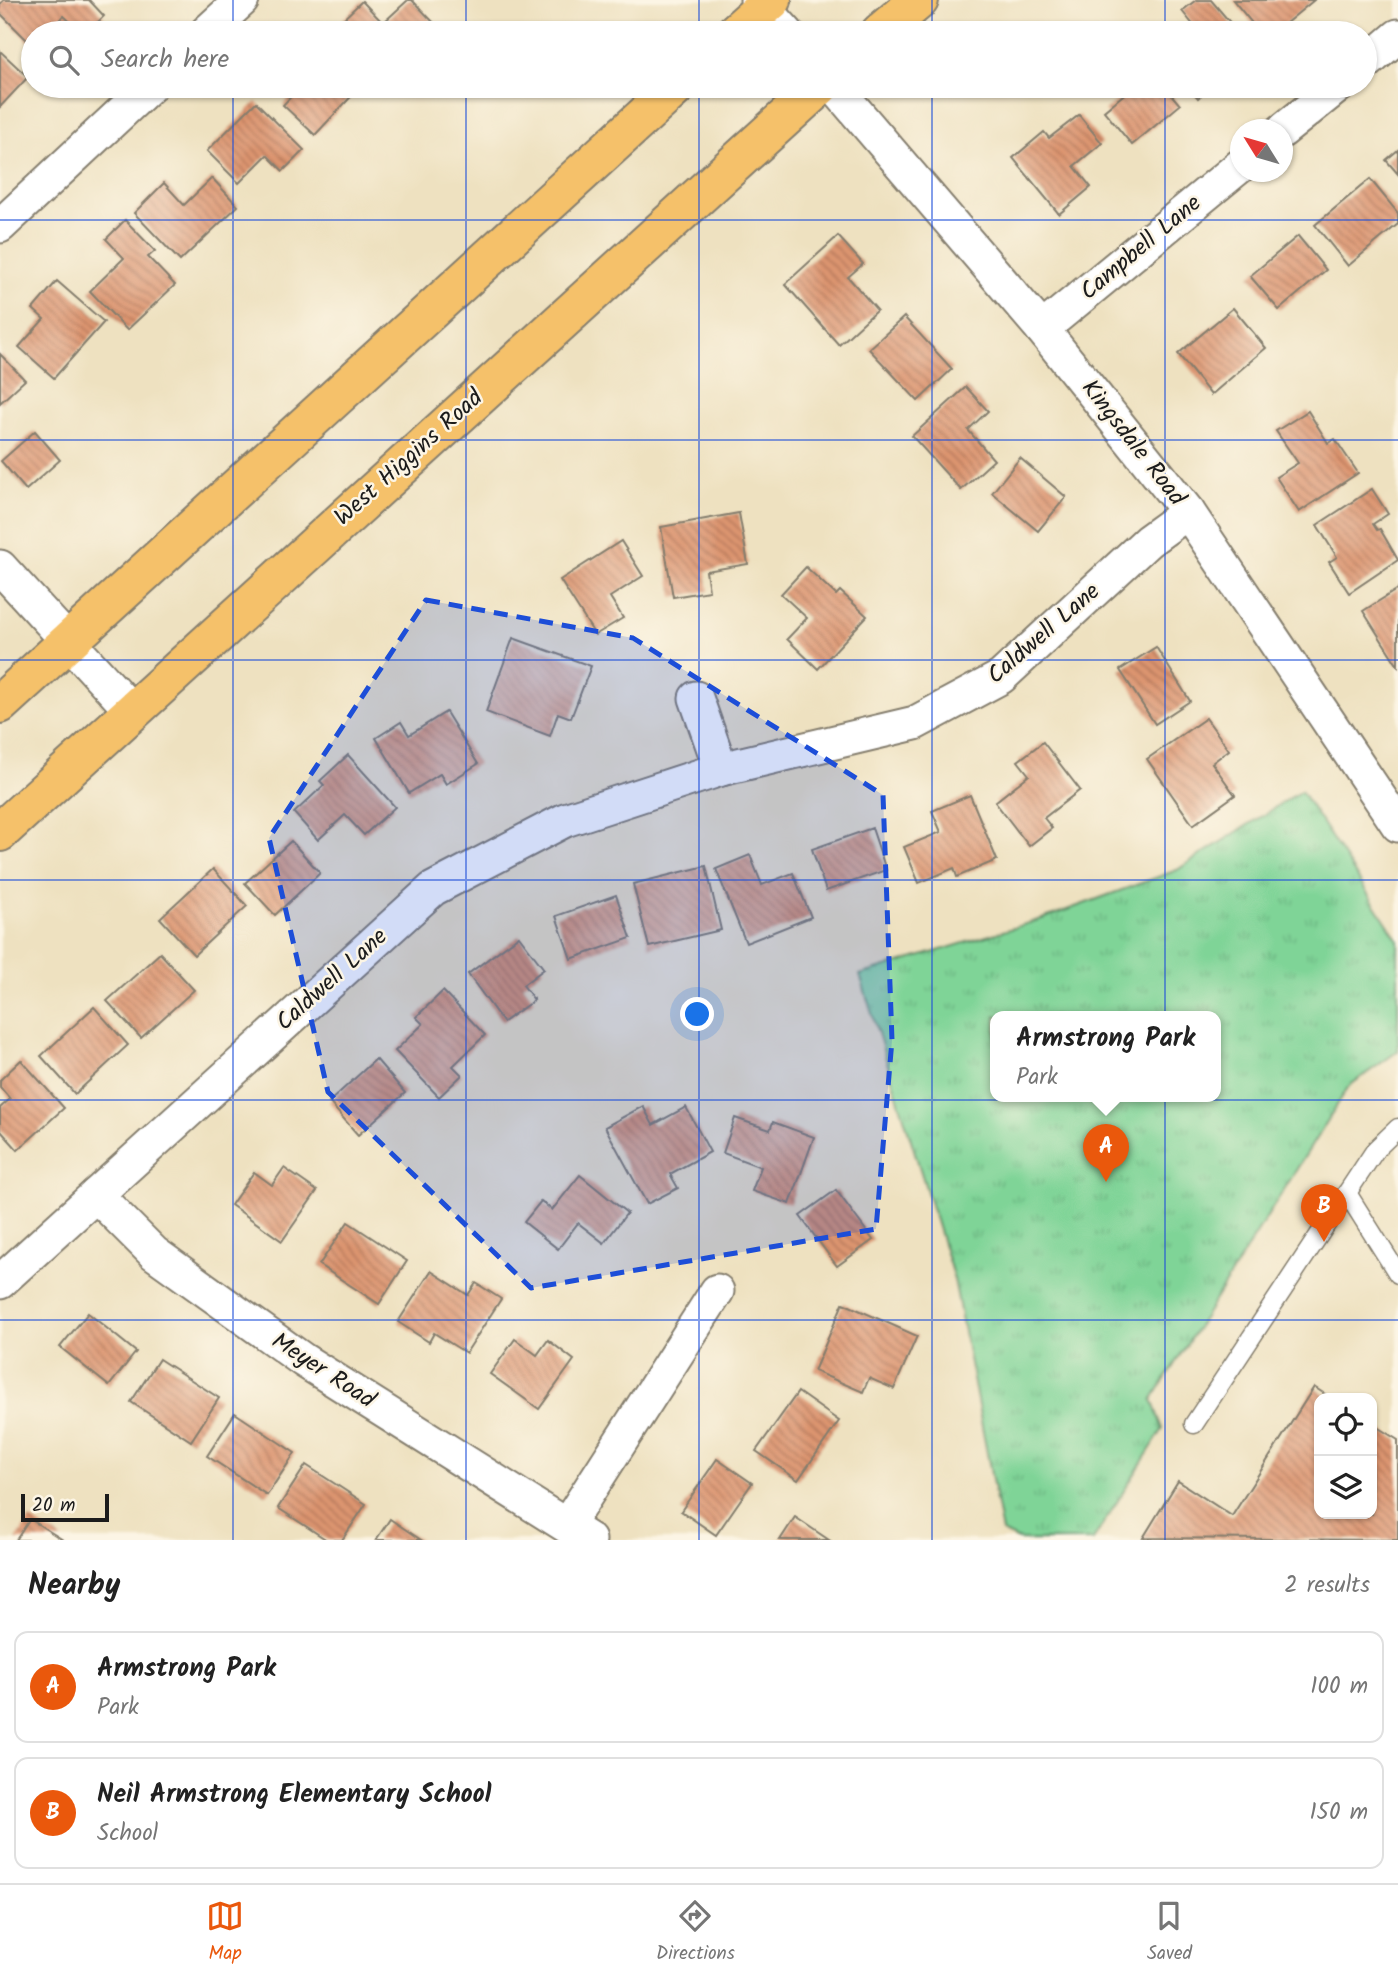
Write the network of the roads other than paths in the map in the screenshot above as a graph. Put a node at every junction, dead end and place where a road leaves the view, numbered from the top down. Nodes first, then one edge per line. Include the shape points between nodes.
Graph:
1 (242, 0) edge
2 (919, 0) edge
3 (770, 10) edge
4 (219, 21) edge
5 (753, 21) edge
6 (894, 21) edge
7 (1398, 36) edge
8 (1377, 54) edge
9 (137, 98) edge
10 (664, 98) edge
11 (807, 98) edge
12 (844, 98) edge
13 (1323, 98) edge
14 (1293, 123) edge
15 (1230, 175) edge
16 (0, 226) edge
17 (1042, 329) junction
18 (1188, 512) junction
19 (0, 567) edge
20 (67, 642) junction
21 (696, 698) dead end
22 (0, 704) edge
23 (131, 710) junction
24 (721, 769) junction
25 (1398, 825) edge
26 (0, 832) edge
27 (1398, 1128) edge
28 (1347, 1193) junction
29 (96, 1195) junction
30 (1398, 1274) edge
31 (0, 1282) edge
32 (717, 1291) dead end
33 (1194, 1424) dead end
34 (578, 1533) edge

1 - 4 street
2 - 6 main road
3 - 5 main road
7 - 8 street
9 - 16 street
10 - 20 main road
11 - 23 main road, West Higgins Road
12 - 17 street, Kingsdale Road
13 - 14 street
15 - 17 street, Campbell Lane
17 - 18 street, Kingsdale Road
18 - 24 street, Caldwell Lane via 1149,541 1001,677 915,723
18 - 25 street, Kingsdale Road
19 - 20 street
20 - 22 main road
20 - 23 street
21 - 24 street
23 - 26 main road, West Higgins Road
24 - 29 street, Caldwell Lane via 565,820 433,889
27 - 28 lane via 1376,1149
28 - 30 lane
28 - 33 lane
29 - 31 street, Caldwell Lane
29 - 34 street, Meyer Road via 153,1253 303,1360
32 - 34 street, Meyer Road

